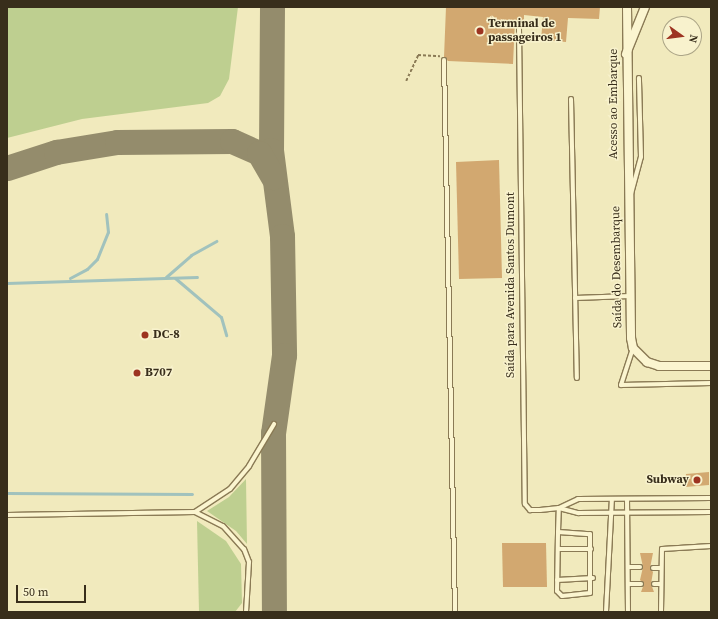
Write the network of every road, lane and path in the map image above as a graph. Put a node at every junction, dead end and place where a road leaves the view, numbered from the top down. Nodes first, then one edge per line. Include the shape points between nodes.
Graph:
1 (627, 7) edge
2 (646, 7) edge
3 (519, 29) dead end
4 (436, 56) dead end
5 (625, 56) junction
6 (444, 60) dead end
7 (639, 78) dead end
8 (406, 81) dead end
9 (571, 99) dead end
10 (628, 201) junction
11 (630, 296) junction
12 (575, 298) junction
13 (633, 348) junction
14 (711, 366) edge
15 (577, 378) dead end
16 (711, 383) edge
17 (274, 424) dead end
18 (711, 498) edge
19 (612, 499) junction
20 (627, 499) junction
21 (559, 508) junction
22 (195, 512) junction
23 (711, 512) edge
24 (609, 513) junction
25 (628, 513) junction
26 (7, 515) edge
27 (558, 532) junction
28 (711, 546) edge
29 (558, 549) junction
30 (591, 550) junction
31 (628, 567) junction
32 (640, 567) dead end
33 (653, 568) dead end
34 (661, 568) junction
35 (593, 578) junction
36 (557, 580) junction
37 (628, 584) junction
38 (641, 584) dead end
39 (654, 584) dead end
40 (660, 584) junction
41 (246, 612) edge
42 (455, 612) edge
43 (606, 612) edge
44 (628, 612) edge
45 (661, 612) edge

1 - 5 street, Acesso ao Embarque
2 - 5 street
3 - 21 lane, Saída para Avenida Santos Dumont via 523,493 530,510
4 - 8 path via 418,55
5 - 10 street, Acesso ao Embarque
6 - 42 lane
7 - 10 lane, Saída do Desembarque via 641,157 637,181
9 - 12 lane
10 - 11 street, Saída do Desembarque
11 - 12 lane
11 - 13 street, Saída do Desembarque
12 - 15 lane
13 - 14 street via 647,362 659,366
13 - 16 lane via 621,385
17 - 22 lane via 249,466 230,489
18 - 20 lane
19 - 20 lane
19 - 21 lane via 578,499
19 - 24 lane
20 - 25 lane
21 - 24 lane via 578,513
21 - 27 lane
22 - 26 lane
22 - 41 lane via 223,526 244,549 249,562
23 - 25 lane
24 - 25 lane
24 - 43 lane
25 - 31 lane
27 - 29 lane
27 - 30 lane via 587,532
28 - 34 lane via 666,546
29 - 30 lane
29 - 36 lane
30 - 35 lane
31 - 32 lane
31 - 37 lane
33 - 34 lane
34 - 40 lane
35 - 36 lane
35 - 36 lane via 593,589 586,595 559,595
37 - 38 lane
37 - 44 lane
39 - 40 lane
40 - 45 lane

